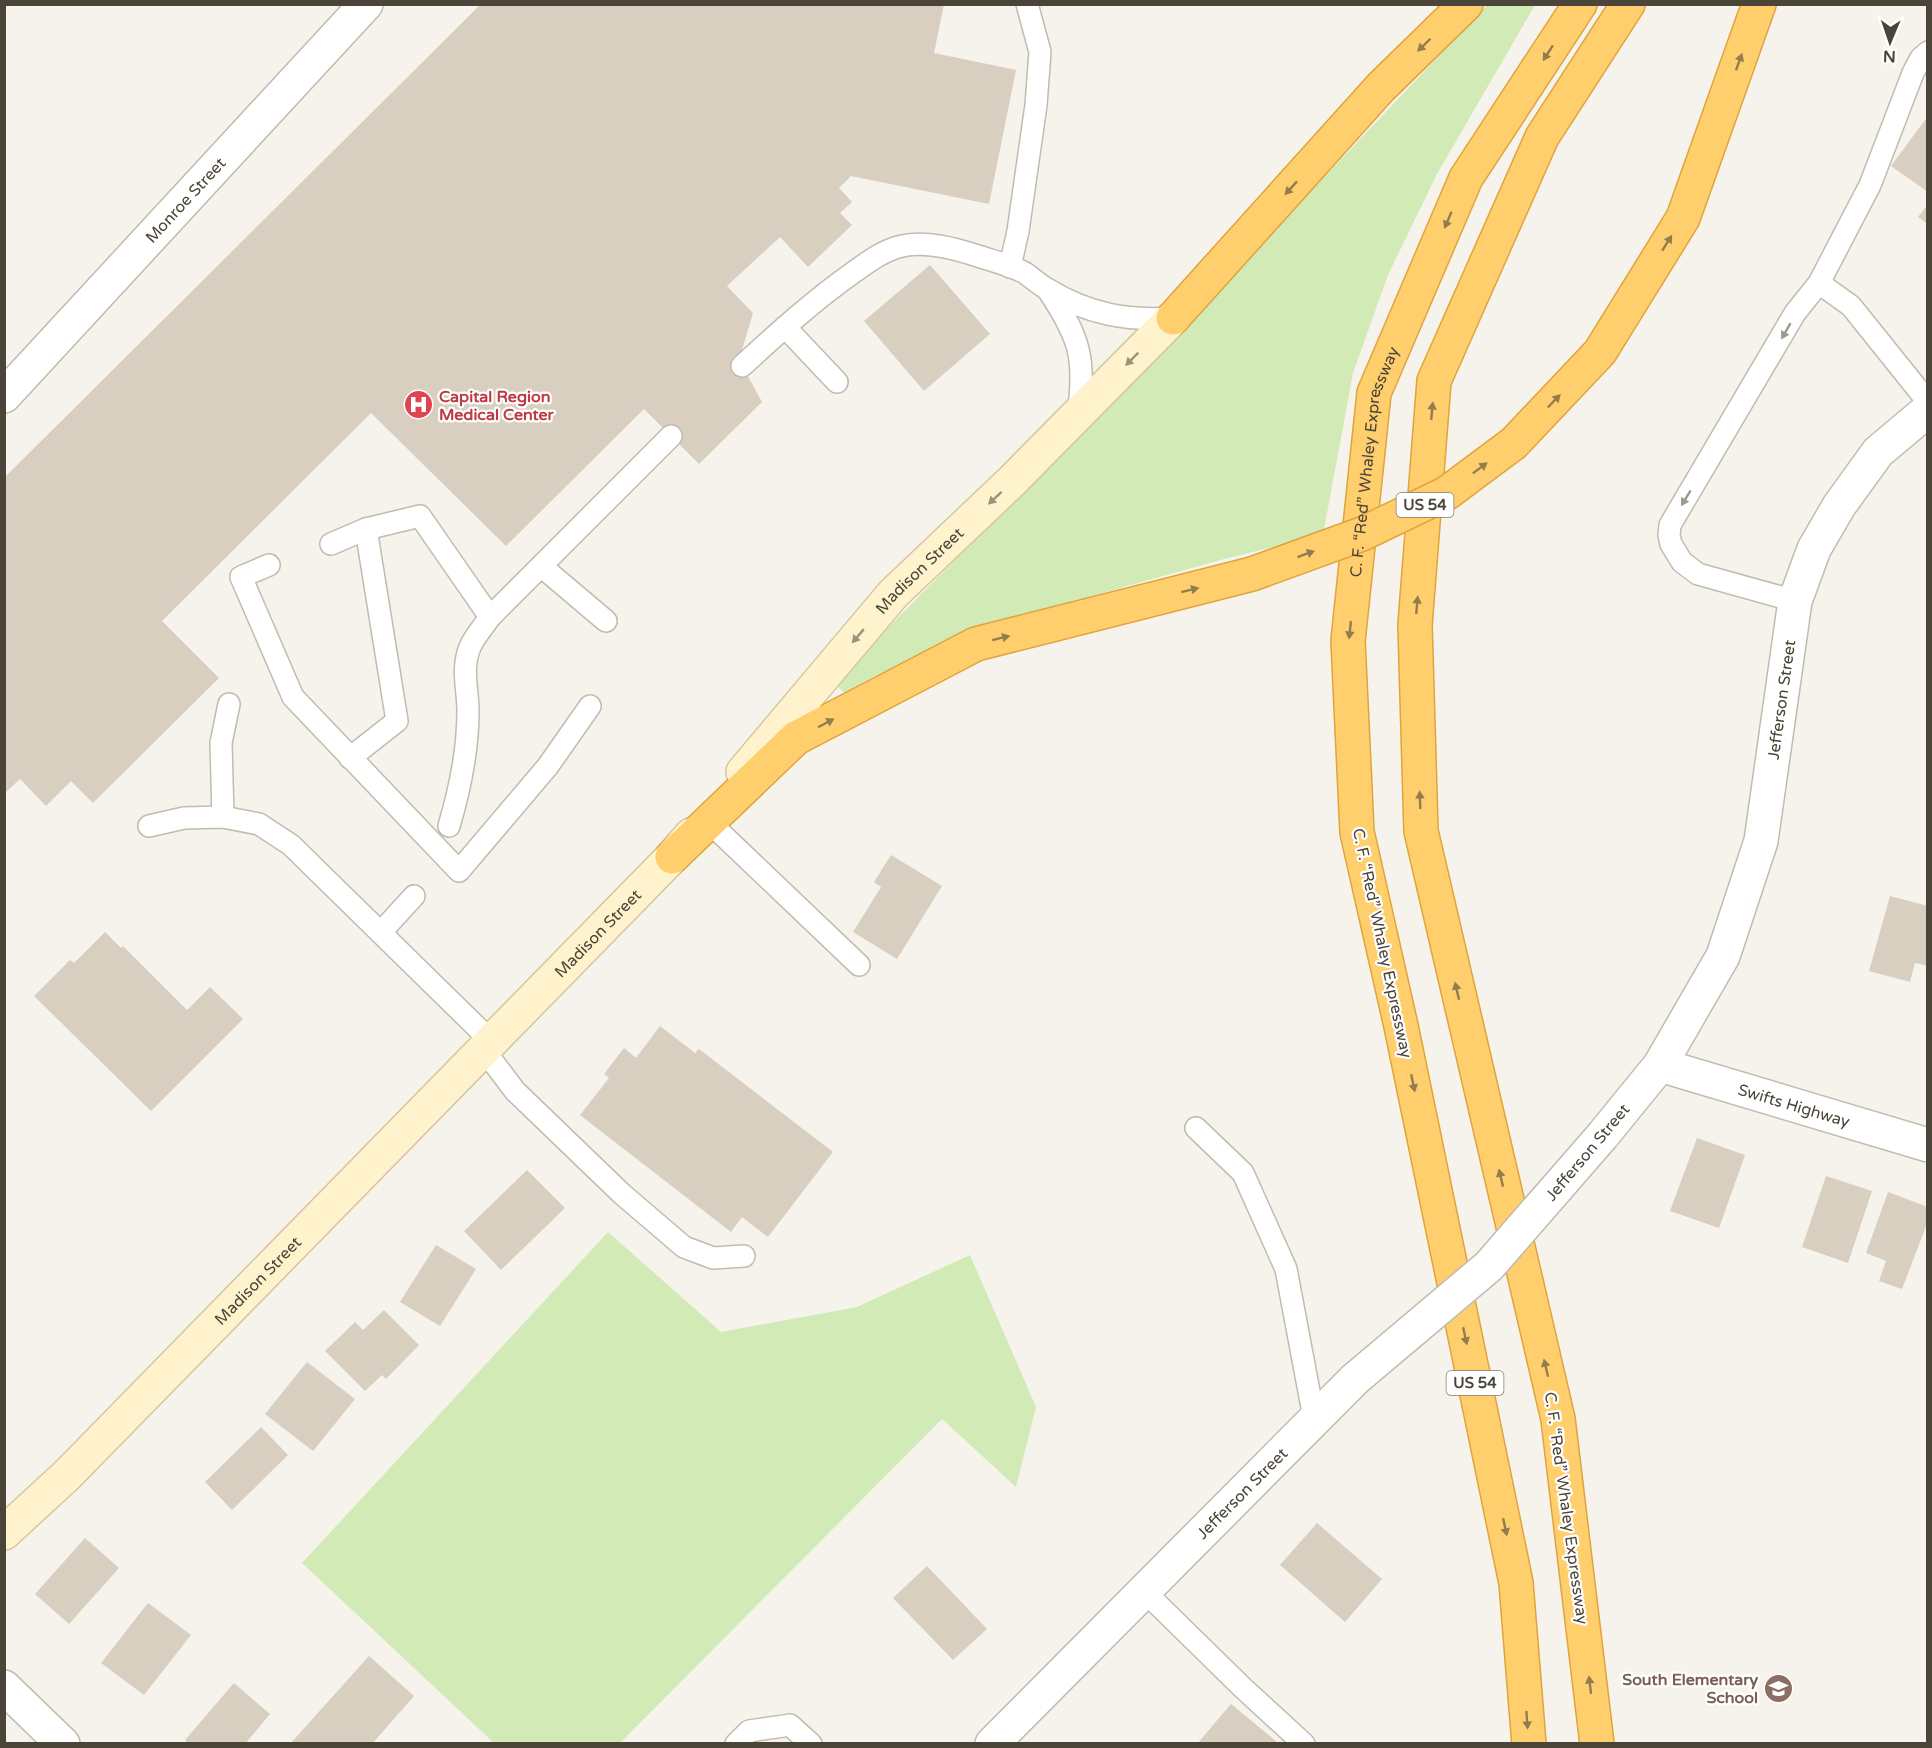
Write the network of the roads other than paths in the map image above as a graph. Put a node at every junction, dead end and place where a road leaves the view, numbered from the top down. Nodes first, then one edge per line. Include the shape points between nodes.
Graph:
1 (366, 4) edge
2 (1028, 4) edge
3 (1466, 4) edge
4 (1580, 4) edge
5 (1629, 4) edge
6 (1759, 4) edge
7 (1928, 52) edge
8 (1010, 267) junction
9 (1819, 283) junction
10 (1048, 290) junction
11 (1173, 318) junction
12 (785, 327) junction
13 (742, 366) dead end
14 (837, 382) dead end
15 (4, 396) edge
16 (1928, 402) edge
17 (1928, 410) edge
18 (1078, 415) junction
19 (670, 436) dead end
20 (366, 529) junction
21 (331, 544) dead end
22 (269, 565) dead end
23 (542, 566) junction
24 (1795, 601) junction
25 (490, 616) junction
26 (606, 621) dead end
27 (229, 704) dead end
28 (590, 706) dead end
29 (350, 758) junction
30 (223, 817) junction
31 (709, 822) junction
32 (149, 826) dead end
33 (449, 826) dead end
34 (672, 857) junction
35 (414, 896) dead end
36 (381, 932) junction
37 (859, 965) dead end
38 (488, 1046) junction
39 (1660, 1065) junction
40 (1196, 1128) dead end
41 (1928, 1145) edge
42 (744, 1256) dead end
43 (1314, 1418) junction
44 (4, 1533) edge
45 (1143, 1590) junction
46 (4, 1687) edge
47 (63, 1743) edge
48 (736, 1743) edge
49 (812, 1743) edge
50 (993, 1743) edge
51 (1304, 1743) edge
52 (1529, 1743) edge
53 (1597, 1743) edge

1 - 15 street, Monroe Street
2 - 8 lane via 1040,52 1036,105
3 -> 11 highway via 1381,87
4 -> 52 highway, C. F. “Red” Whaley Expressway / US 54 via 1466,178 1374,393 1348,641 1357,832 1404,1038 1516,1583
53 -> 5 highway, C. F. “Red” Whaley Expressway / US 54 via 1558,1419 1420,831 1415,625 1434,381 1542,137
31 -> 6 highway, bridge via 796,738 976,644 1252,574 1362,534 1447,492 1514,443 1600,352 1683,218
7 - 9 lane via 1913,73 1870,185
8 - 10 lane
8 - 12 lane via 951,248 901,246 877,256 838,283
9 - 16 lane via 1851,306
9 -> 24 lane via 1796,313 1670,525 1669,536 1682,562 1698,574
10 - 11 lane via 1113,316 1142,320
10 - 18 lane via 1065,315 1082,363
11 -> 18 main road, Madison Street
12 - 13 lane
12 - 14 lane
17 - 24 street, Jefferson Street via 1878,452 1839,506 1814,549
18 -> 34 main road, Madison Street via 893,594
19 - 23 lane
20 - 21 lane
20 - 25 lane via 420,516
20 - 29 lane via 397,721
22 - 29 lane via 241,578 293,697
23 - 25 lane
23 - 26 lane
24 - 39 street, Jefferson Street via 1761,841 1723,956
25 - 33 lane via 470,646 464,672 468,711 465,745 460,786
27 - 30 lane via 222,743
28 - 29 lane via 548,766 459,871
30 - 32 lane via 184,818
30 - 36 lane via 259,824 291,845
31 - 34 highway
31 - 37 lane
34 - 38 main road, Madison Street
35 - 36 lane
36 - 38 lane
38 - 42 lane via 515,1091 622,1194 684,1247 712,1258
38 - 44 main road, Madison Street via 67,1475
39 - 41 street, Swifts Highway
39 - 43 street, Jefferson Street, bridge via 1489,1266 1354,1379
40 - 43 lane via 1243,1173 1286,1269
43 - 45 street, Jefferson Street
45 - 50 street, Jefferson Street
45 - 51 lane
46 - 47 street
48 - 49 lane via 749,1731 790,1725

